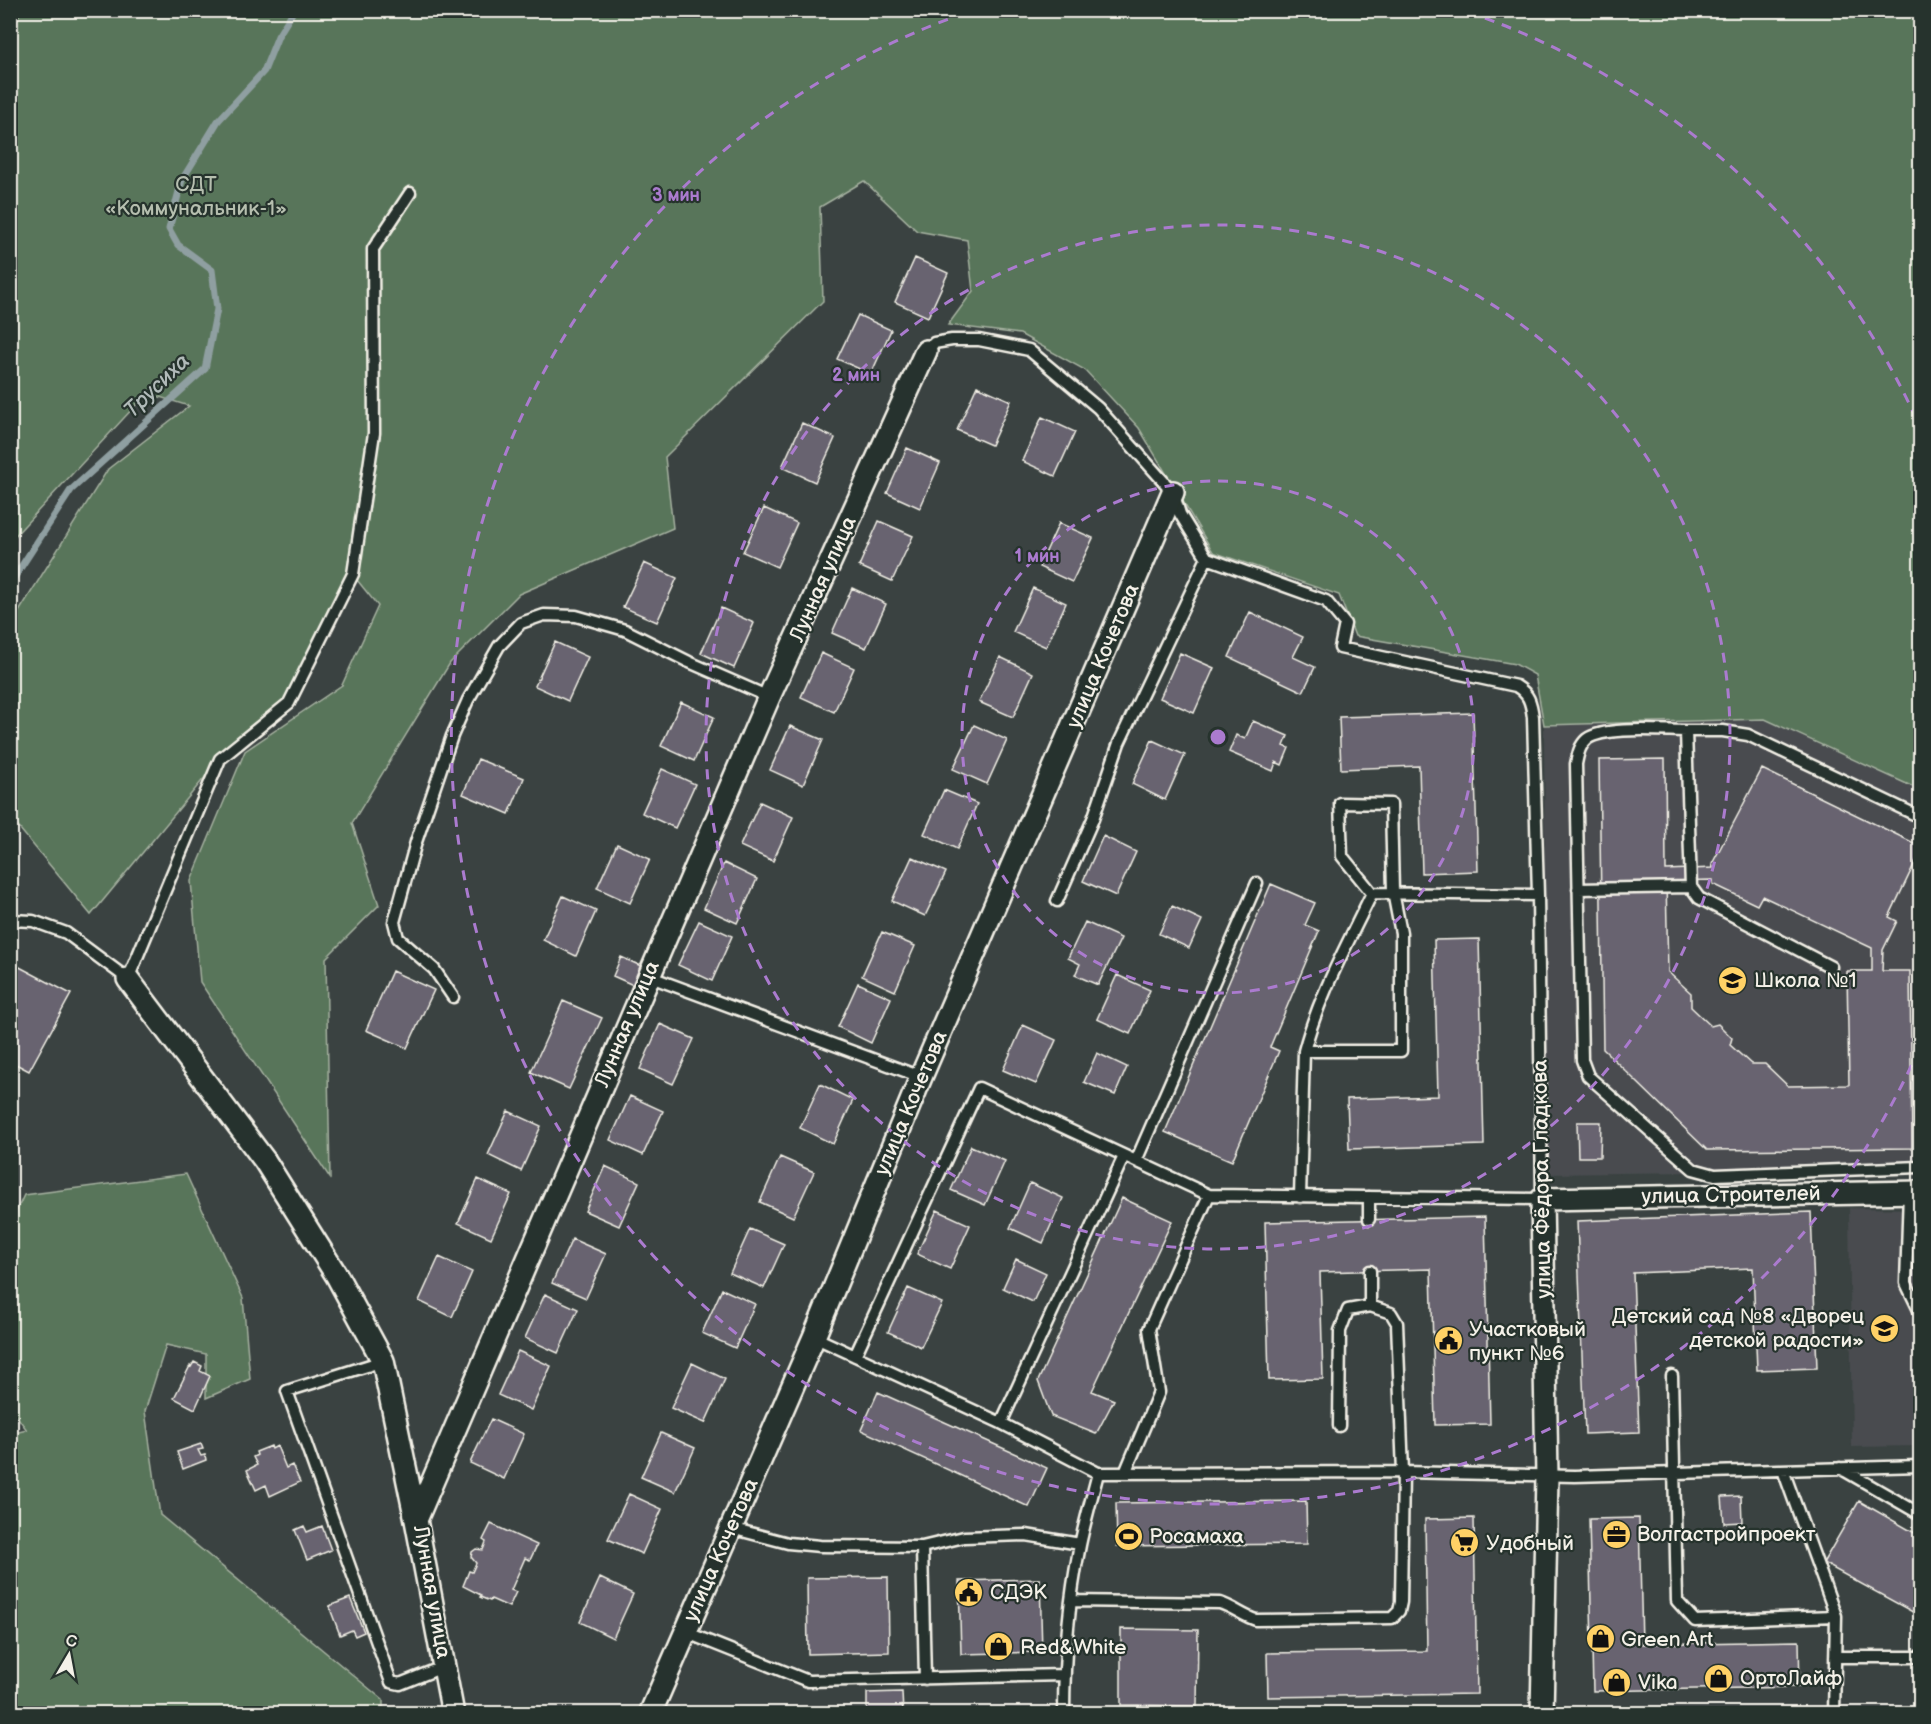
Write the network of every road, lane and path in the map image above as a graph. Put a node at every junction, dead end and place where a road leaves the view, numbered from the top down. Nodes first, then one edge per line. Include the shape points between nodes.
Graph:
1 (14, 10) edge
2 (10, 14) edge
3 (410, 193) dead end
4 (926, 351) joint
5 (1173, 492) junction
6 (1207, 558) junction
7 (769, 697) junction
8 (1686, 731) junction
9 (1920, 817) edge
10 (1257, 883) dead end
11 (1691, 887) junction
12 (1578, 889) junction
13 (1393, 892) junction
14 (1372, 893) junction
15 (1538, 895) junction
16 (1057, 901) dead end
17 (10, 920) edge
18 (1831, 967) dead end
19 (648, 976) junction
20 (128, 978) junction
21 (453, 997) dead end
22 (1304, 1051) junction
23 (921, 1077) junction
24 (1124, 1156) junction
25 (1136, 1161) junction
26 (1920, 1167) edge
27 (1915, 1192) edge
28 (1209, 1196) junction
29 (1300, 1197) junction
30 (1369, 1197) junction
31 (1542, 1199) junction
32 (1369, 1220) dead end
33 (1915, 1226) edge
34 (1370, 1270) dead end
35 (1370, 1306) junction
36 (1920, 1312) edge
37 (814, 1337) junction
38 (855, 1356) junction
39 (383, 1361) junction
40 (1672, 1376) dead end
41 (1001, 1423) junction
42 (1339, 1426) dead end
43 (1920, 1466) edge
44 (1839, 1468) junction
45 (1783, 1470) junction
46 (1404, 1472) junction
47 (1674, 1472) junction
48 (1098, 1473) junction
49 (1125, 1473) junction
50 (1547, 1476) junction
51 (1920, 1514) edge
52 (416, 1520) junction
53 (731, 1528) junction
54 (1080, 1544) junction
55 (922, 1547) junction
56 (1071, 1601) junction
57 (1836, 1616) junction
58 (685, 1632) junction
59 (1835, 1657) junction
60 (1920, 1657) edge
61 (445, 1666) junction
62 (1064, 1675) junction
63 (925, 1679) junction
64 (453, 1713) edge
65 (650, 1713) edge
66 (1064, 1713) edge
67 (1542, 1713) edge
68 (1834, 1713) edge

1 - 2 lane
3 - 20 lane via 374,249 374,433 353,574 289,703 220,759
4 - 5 lane via 934,343 952,340 979,340 1029,350 1098,408
4 - 7 street, Лунная улица
5 - 6 lane via 1180,514
5 - 23 street, улица Кочетова
6 - 15 lane, улица Фёдора Гладкова via 1326,601 1345,624 1340,648 1516,686 1524,692 1533,717
6 - 16 lane via 1119,743 1093,819
7 - 19 street, Лунная улица
7 - 21 lane via 625,630 576,616 544,615 521,623 499,646 452,736 394,922 398,938 434,969
8 - 9 lane via 1748,735
8 - 11 lane
8 - 12 lane via 1614,731 1589,738 1581,745 1576,764
10 - 25 lane
11 - 12 lane
11 - 18 lane via 1699,898
12 - 26 lane via 1582,1060 1588,1076 1693,1169 1715,1174
13 - 14 lane
13 - 14 lane via 1391,804 1340,803 1342,856
13 - 15 lane
13 - 22 lane via 1401,933 1401,1051
14 - 22 lane via 1324,992
15 - 31 lane, улица Фёдора Гладкова
17 - 20 lane via 33,921 66,933
19 - 23 lane
19 - 52 street, Лунная улица
20 - 39 street via 265,1161 337,1276
22 - 29 lane
23 - 37 street, улица Кочетова
24 - 25 lane
24 - 38 lane via 979,1088
24 - 41 lane
25 - 28 lane
27 - 31 street, улица Строителей
27 - 33 lane
28 - 29 lane
28 - 49 lane via 1149,1329 1159,1392
29 - 30 lane
30 - 31 lane
30 - 32 lane
31 - 50 street, улица Фёдора Гладкова
33 - 36 lane via 1906,1283
34 - 35 lane
35 - 42 lane via 1348,1310 1340,1331
35 - 46 lane via 1391,1313 1397,1323
37 - 38 lane
37 - 53 street, улица Кочетова
38 - 41 lane
39 - 52 street
39 - 61 lane via 286,1391 391,1682 400,1684
40 - 47 lane
41 - 48 lane
43 - 44 lane
44 - 45 lane
44 - 51 lane
45 - 47 lane
45 - 57 lane
46 - 49 lane
46 - 50 lane
46 - 56 lane via 1401,1602 1392,1618 1256,1620 1220,1603
47 - 50 lane
47 - 57 lane via 1677,1602 1695,1621
48 - 49 lane
48 - 54 lane
50 - 67 street, улица Фёдора Гладкова
52 - 61 street, Лунная улица
53 - 55 lane via 788,1543
53 - 58 street, улица Кочетова
54 - 55 lane via 1026,1535 964,1537
54 - 56 lane
55 - 63 lane
56 - 62 lane
57 - 59 lane
58 - 63 lane via 808,1681
58 - 65 street, улица Кочетова
59 - 60 lane
59 - 68 lane
61 - 64 street, Лунная улица
62 - 63 lane
62 - 66 lane

